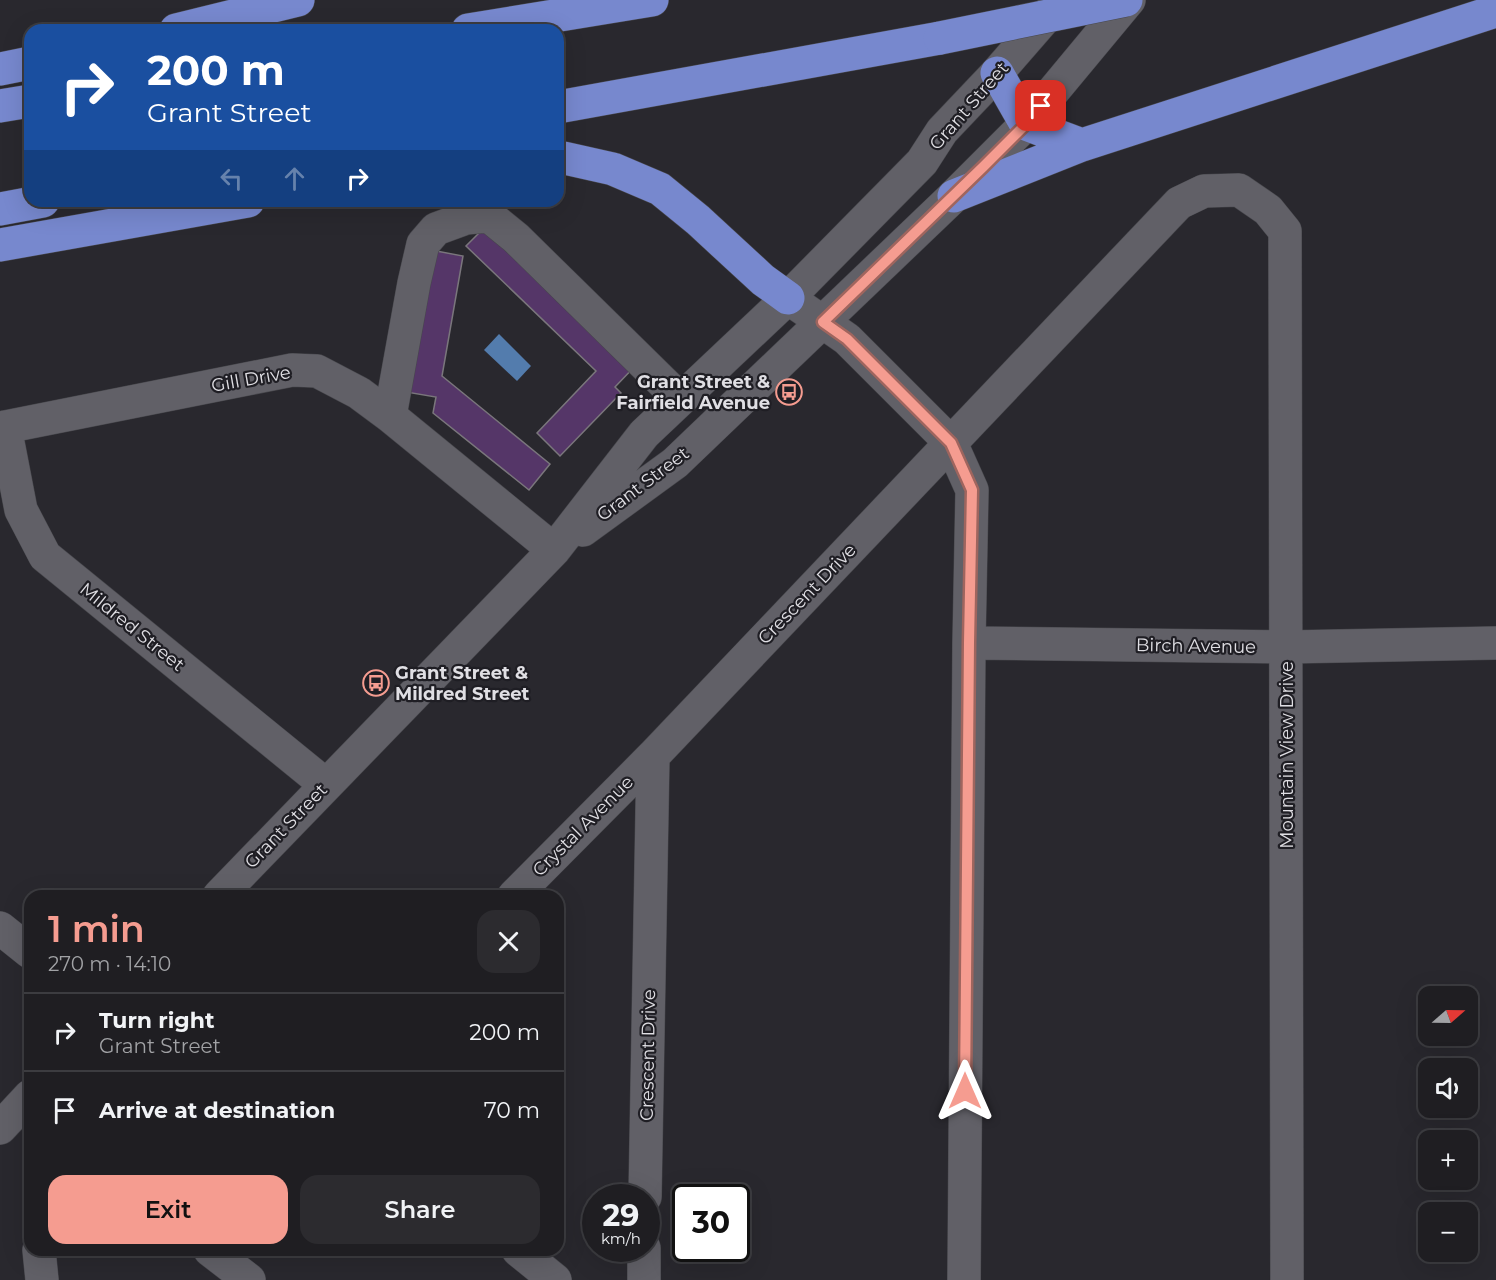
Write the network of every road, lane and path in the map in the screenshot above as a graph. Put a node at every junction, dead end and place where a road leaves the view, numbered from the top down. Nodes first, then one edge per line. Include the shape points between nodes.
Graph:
1 (298, 0) edge
2 (652, 0) edge
3 (1060, 0) edge
4 (1127, 0) edge
5 (1496, 11) edge
6 (200, 24) edge
7 (505, 24) edge
8 (24, 64) edge
9 (0, 69) edge
10 (997, 73) junction
11 (24, 102) edge
12 (0, 106) edge
13 (564, 106) edge
14 (1026, 124) junction
15 (1082, 145) junction
16 (564, 158) edge
17 (954, 196) junction
18 (24, 205) edge
19 (213, 207) edge
20 (0, 209) edge
21 (1285, 231) joint
22 (0, 244) edge
23 (788, 298) junction
24 (823, 322) junction
25 (680, 399) junction
26 (390, 416) junction
27 (3, 428) edge
28 (951, 443) junction
29 (554, 550) junction
30 (969, 643) junction
31 (1496, 643) edge
32 (1287, 647) junction
33 (653, 756) junction
34 (326, 785) junction
35 (225, 890) edge
36 (520, 890) edge
37 (0, 928) edge
38 (24, 947) edge
39 (24, 1102) edge
40 (0, 1128) edge
41 (645, 1184) edge
42 (40, 1256) edge
43 (218, 1256) edge
44 (525, 1256) edge
45 (644, 1262) edge
46 (42, 1280) edge
47 (249, 1280) edge
48 (555, 1280) edge
49 (644, 1280) edge
50 (964, 1280) edge
51 (1287, 1280) edge

1 - 6 highway
2 - 7 highway
3 - 10 street, Grant Street
4 - 13 highway, bridge
4 - 14 street, Grant Street
5 - 15 highway
8 - 9 highway
10 - 14 highway
10 - 23 street, Grant Street via 942,131 922,162
11 - 12 highway
14 - 15 highway
14 - 17 street, Grant Street
15 - 17 highway
16 - 23 highway via 613,168 660,189
17 - 24 street, Grant Street
18 - 20 highway
19 - 22 highway
21 - 28 street, Crescent Drive via 1268,210 1239,190 1204,191 1179,203
21 - 32 street, Mountain View Drive
23 - 24 street
23 - 25 street, Grant Street
24 - 28 street via 847,339
24 - 29 street, Grant Street via 675,463
25 - 26 street via 489,216 466,218 436,229 423,244
25 - 29 street, Grant Street via 644,434
26 - 27 street, Gill Drive via 317,371 292,370
26 - 29 street, Gill Drive
27 - 34 street, Mildred Street via 21,510 45,556
28 - 30 street via 972,490
28 - 33 street, Crescent Drive
29 - 34 street, Grant Street
30 - 32 street, Birch Avenue
30 - 50 street
31 - 32 street, Birch Avenue
32 - 51 street, Mountain View Drive
33 - 36 street, Crystal Avenue
33 - 41 street, Crescent Drive
34 - 35 street, Grant Street
37 - 38 street
39 - 40 street
42 - 46 street
43 - 47 street
44 - 48 street
45 - 49 street

